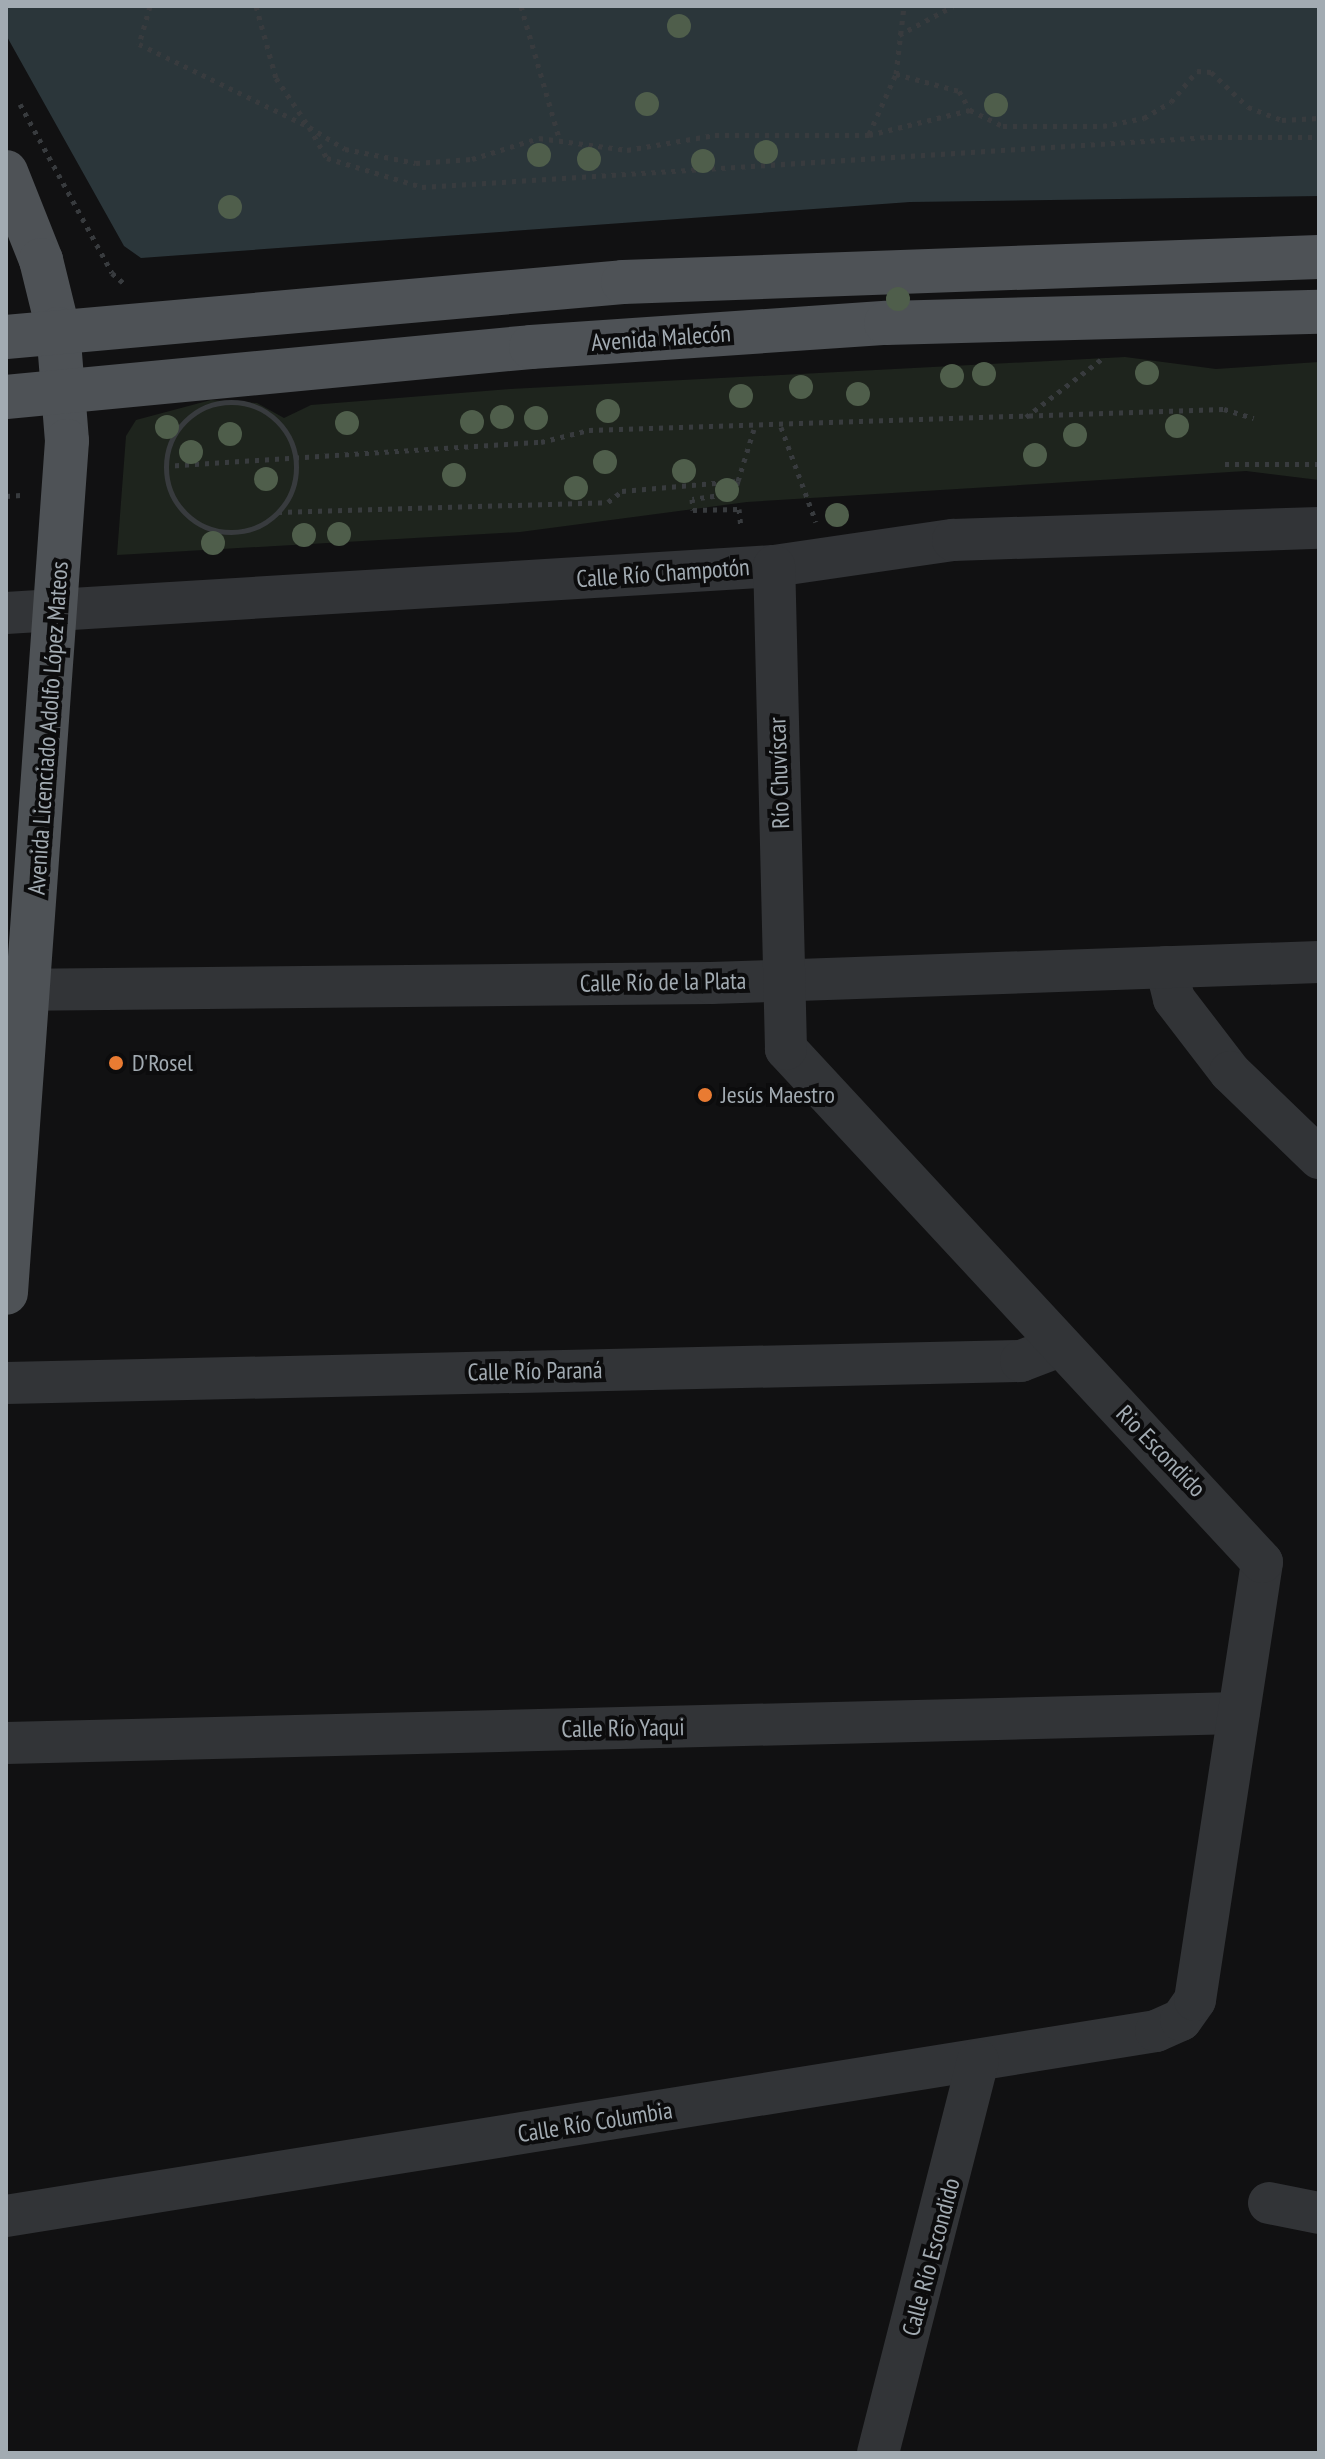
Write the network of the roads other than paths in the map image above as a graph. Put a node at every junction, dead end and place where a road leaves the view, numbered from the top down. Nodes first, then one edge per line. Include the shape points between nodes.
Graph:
1 (6, 172) edge
2 (1319, 257) edge
3 (1319, 312) edge
4 (58, 329) junction
5 (6, 337) edge
6 (64, 391) junction
7 (6, 397) edge
8 (1319, 528) edge
9 (759, 567) junction
10 (57, 610) junction
11 (6, 613) edge
12 (1319, 962) edge
13 (1166, 967) junction
14 (785, 980) junction
15 (18, 989) edge
16 (1319, 1158) edge
17 (6, 1293) edge
18 (1060, 1346) junction
19 (6, 1383) edge
20 (1239, 1713) junction
21 (6, 1743) edge
22 (1181, 2020) joint
23 (978, 2061) junction
24 (1269, 2203) dead end
25 (1319, 2213) edge
26 (6, 2216) edge
27 (878, 2453) edge

1 - 4 main road, Avenida Licenciado Adolfo López Mateos via 41,260
2 - 4 main road via 623,282
3 - 6 main road, Avenida Malecón via 886,323 531,347
4 - 5 main road
4 - 6 main road, Avenida Licenciado Adolfo López Mateos
6 - 7 main road, Avenida Malecón
6 - 10 main road, Avenida Licenciado Adolfo López Mateos
8 - 9 street, Calle Río Champotón via 953,540
9 - 10 street, Calle Río Champotón
9 - 14 street, Río Chuvíscar
10 - 11 street, Calle Río Champotón
10 - 15 main road, Avenida Licenciado Adolfo López Mateos
12 - 13 street, Calle Río de la Plata
13 - 14 street, Calle Río de la Plata
13 - 16 street via 1174,999 1230,1072
14 - 15 street, Calle Río de la Plata
14 - 18 street, Rio Escondido via 786,1049
15 - 17 main road, Avenida Licenciado Adolfo López Mateos
18 - 19 street, Calle Río Paraná via 1021,1361
18 - 20 street, Rio Escondido via 1262,1562
20 - 21 street, Calle Río Yaqui
20 - 22 street, Rio Escondido via 1195,2000
22 - 23 street, Calle Río Columbia via 1156,2031
23 - 26 street, Calle Río Columbia
23 - 27 street, Calle Río Escondido
24 - 25 street

